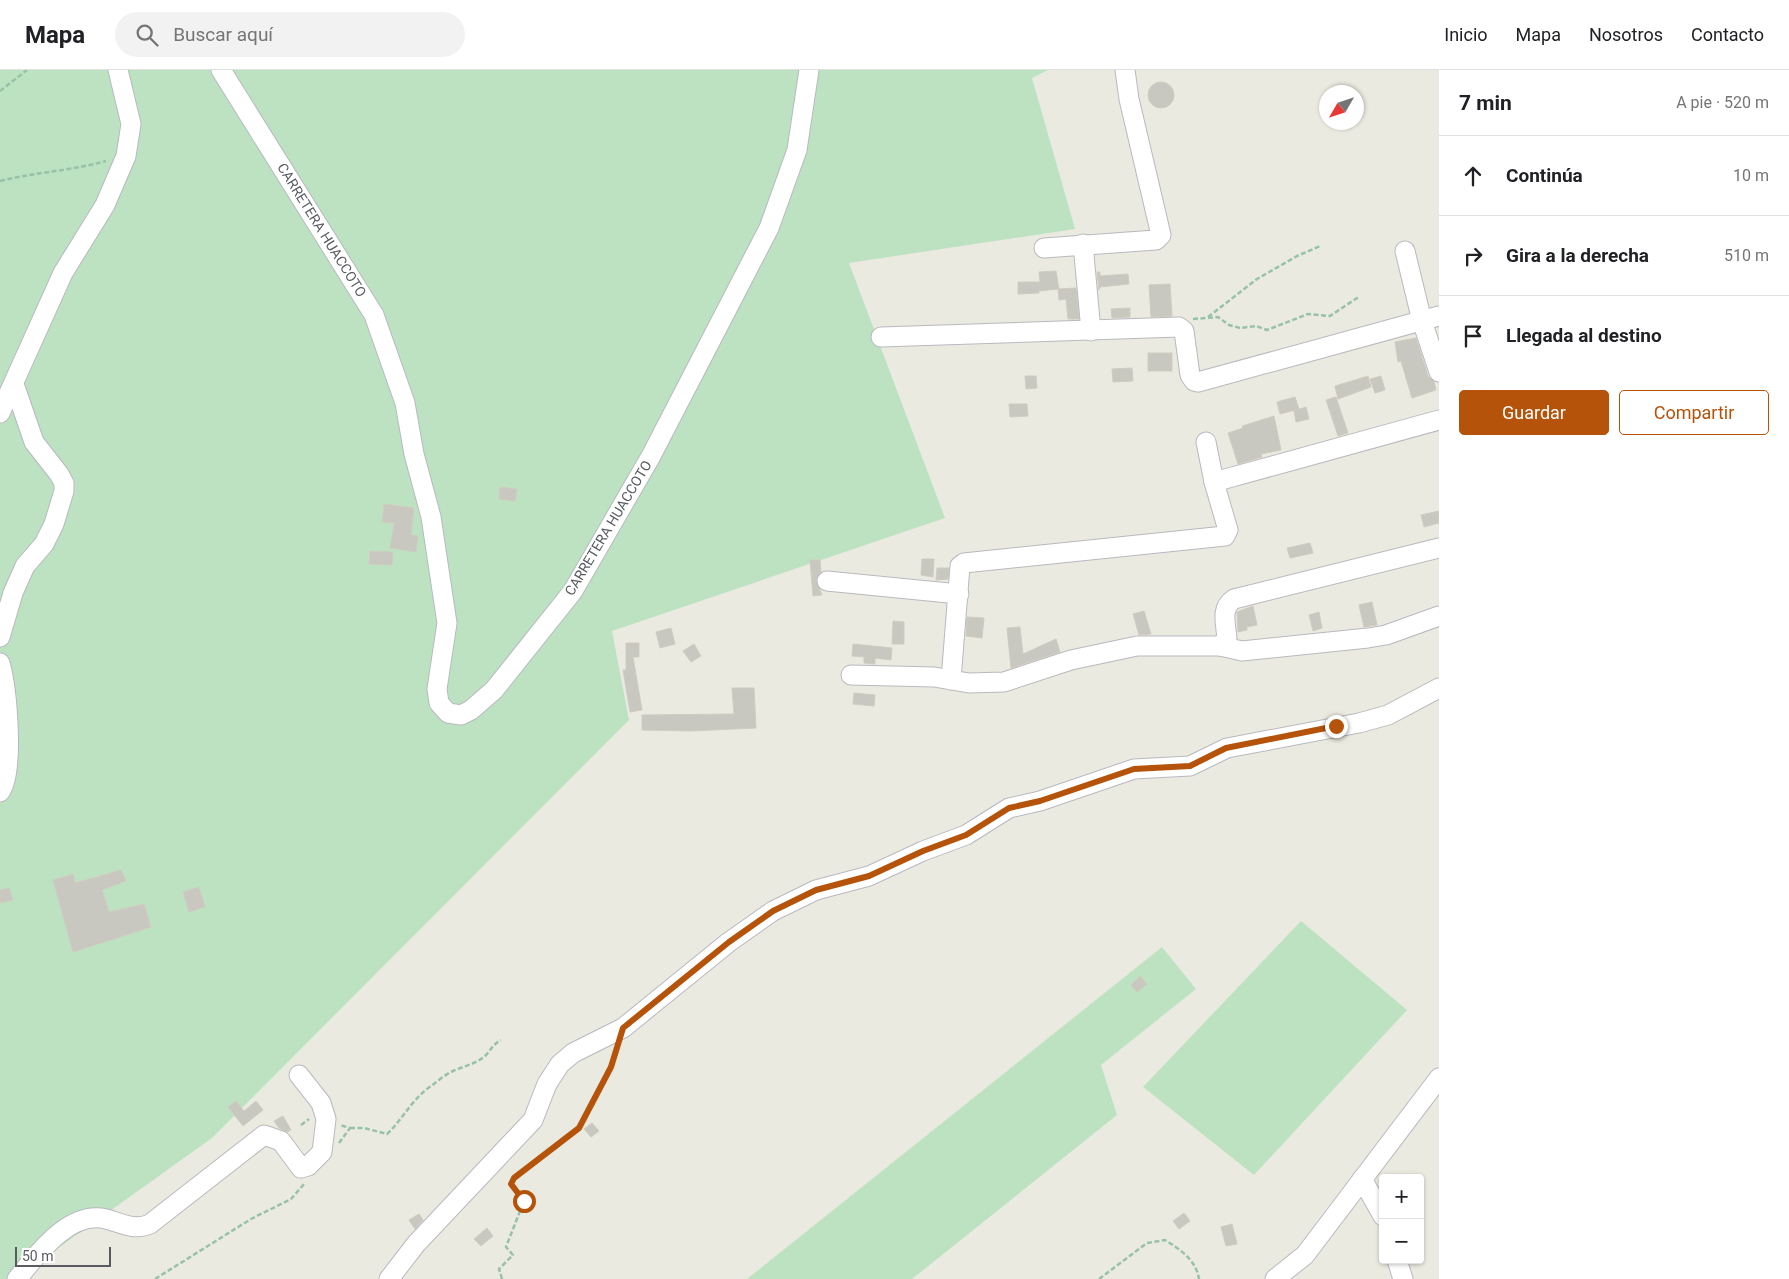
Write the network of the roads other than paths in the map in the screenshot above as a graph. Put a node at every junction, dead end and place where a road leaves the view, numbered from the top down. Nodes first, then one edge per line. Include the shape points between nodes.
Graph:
1 (118, 70) edge
2 (221, 70) edge
3 (809, 70) edge
4 (1125, 70) edge
5 (1083, 244) junction
6 (1044, 248) dead end
7 (1405, 251) dead end
8 (1431, 318) edge
9 (1091, 331) junction
10 (882, 337) dead end
11 (1439, 372) edge
12 (14, 384) junction
13 (0, 413) edge
14 (1439, 420) edge
15 (1206, 442) dead end
16 (1214, 482) junction
17 (1439, 548) edge
18 (827, 581) dead end
19 (959, 594) junction
20 (1439, 616) edge
21 (0, 636) edge
22 (1220, 646) junction
23 (0, 663) edge
24 (851, 675) dead end
25 (952, 680) junction
26 (1439, 688) edge
27 (0, 792) edge
28 (299, 1075) dead end
29 (1439, 1078) edge
30 (1362, 1179) junction
31 (1379, 1209) edge
32 (1398, 1264) edge
33 (18, 1279) edge
34 (389, 1279) edge
35 (1275, 1279) edge
36 (1403, 1279) edge

1 - 12 street via 132,124 126,156 105,204 63,273
2 - 3 street, CARRETERA HUACCOTO via 374,315 405,403 442,582 447,623 437,688 439,703 448,713 461,715 494,690 573,591 651,456 769,228 797,150
4 - 5 street via 1161,235 1156,240
5 - 6 street
5 - 9 street
7 - 8 street
8 - 9 street via 1198,382 1190,376 1181,327
8 - 11 street
9 - 10 street
12 - 13 street
12 - 21 street via 34,442 64,482 64,491 44,544 25,566 13,593
14 - 16 street
15 - 16 street
16 - 19 street via 1228,530 1225,536 964,563 960,566
17 - 22 street via 1234,599 1227,603 1224,611 1227,639
18 - 19 street
19 - 25 street
20 - 22 street via 1368,638 1242,651
22 - 25 street via 1136,646 1071,660 1004,682
23 - 27 street via 8,700 6,772
24 - 25 street
26 - 34 street via 1388,715 1226,748 1190,766 1134,769 1040,801 1009,808 966,835 869,876 816,890 773,911 729,942 623,1028 572,1053 560,1064 547,1084 534,1120 416,1244
28 - 33 street via 321,1103 326,1119 322,1152 304,1169 280,1141 264,1135 150,1224 138,1228 90,1217 61,1233
29 - 30 street
30 - 31 street
30 - 35 street via 1305,1256
32 - 36 street

